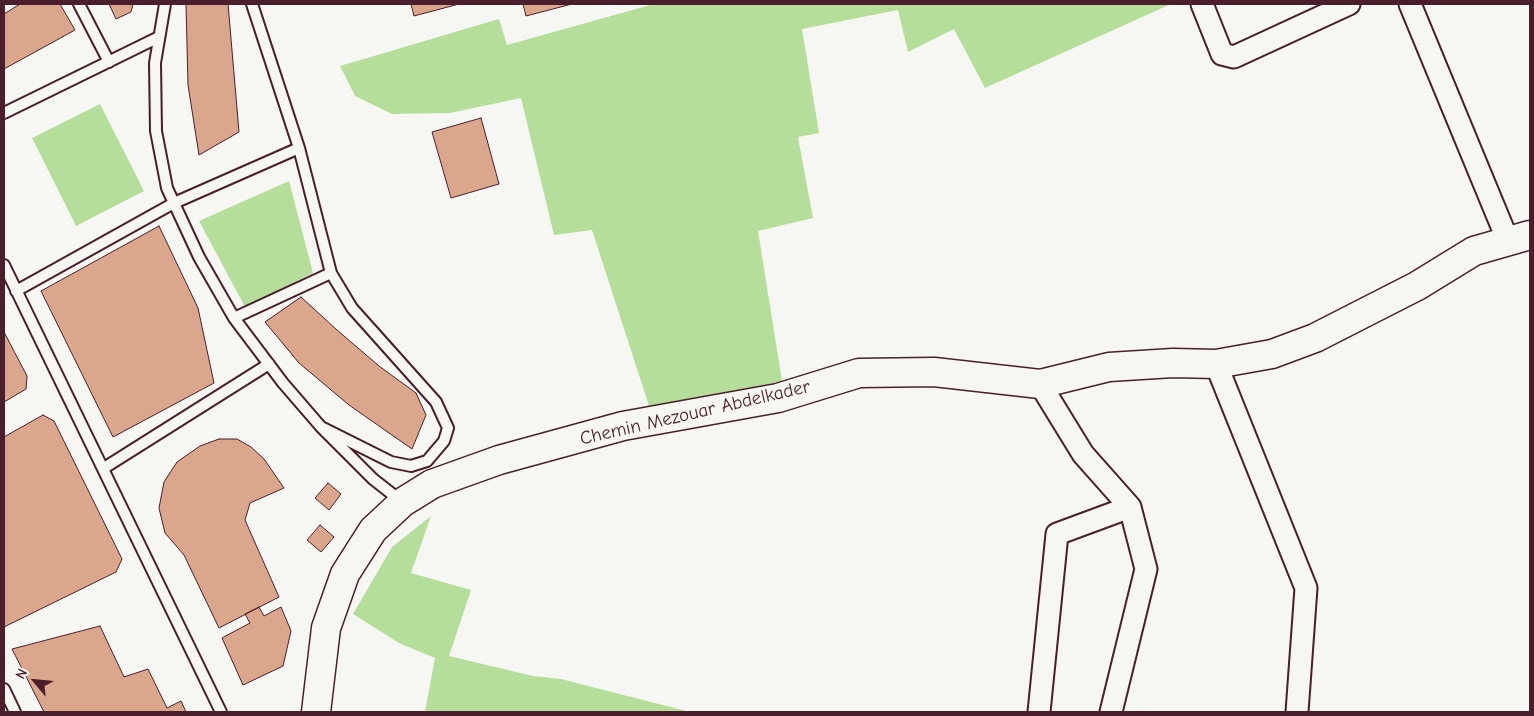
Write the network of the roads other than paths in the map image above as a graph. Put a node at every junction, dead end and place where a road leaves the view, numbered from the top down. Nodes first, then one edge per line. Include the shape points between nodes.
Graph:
1 (79, 4) edge
2 (165, 4) edge
3 (252, 4) edge
4 (1202, 4) edge
5 (1349, 4) edge
6 (1410, 4) edge
7 (159, 37) junction
8 (109, 62) junction
9 (4, 113) edge
10 (299, 148) junction
11 (174, 203) junction
12 (1519, 238) edge
13 (4, 265) edge
14 (331, 273) junction
15 (16, 291) junction
16 (234, 318) junction
17 (269, 364) junction
18 (1216, 364) junction
19 (1040, 384) junction
20 (321, 427) junction
21 (104, 468) junction
22 (402, 502) junction
23 (1130, 507) junction
24 (4, 688) edge
25 (15, 712) edge
26 (221, 712) edge
27 (316, 712) edge
28 (1039, 712) edge
29 (1111, 712) edge
30 (1297, 712) edge

1 - 8 lane
2 - 7 lane
3 - 10 lane
4 - 5 street via 1222,54 1234,57
6 - 12 street
7 - 8 lane
7 - 11 lane via 155,63 156,131 167,188
8 - 9 lane
10 - 11 lane
10 - 14 lane
11 - 15 lane
11 - 16 lane via 199,257
12 - 18 street, Chemin Mezouar Abdelkader via 1474,251 1417,286 1315,338 1272,354
13 - 15 lane
14 - 16 lane
14 - 20 lane via 352,308 436,402 448,428 444,441 427,460 411,466 390,462
15 - 21 lane
16 - 17 lane
17 - 20 lane
17 - 21 lane
18 - 19 street, Chemin Mezouar Abdelkader via 1109,367
18 - 30 street via 1306,588
19 - 22 street, Chemin Mezouar Abdelkader via 934,372 859,372 778,398 623,426 499,460 432,484
19 - 23 street via 1083,454
20 - 22 lane via 373,479
21 - 26 lane
22 - 27 street, Chemin Mezouar Abdelkader via 373,530 345,574 326,628
23 - 28 street via 1057,534
23 - 29 street via 1146,569
24 - 25 lane

